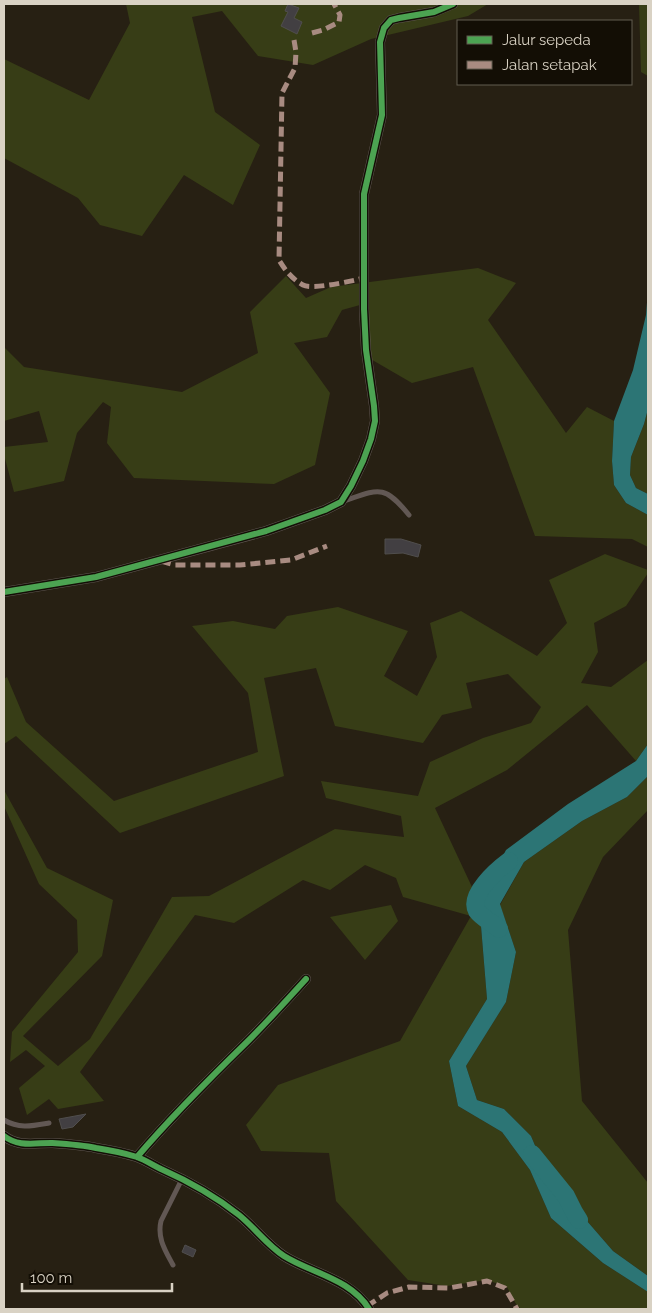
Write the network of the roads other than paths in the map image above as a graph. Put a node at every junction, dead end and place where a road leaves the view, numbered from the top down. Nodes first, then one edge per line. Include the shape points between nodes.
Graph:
1 (453, 4) edge
2 (341, 502) junction
3 (409, 515) dead end
4 (4, 592) edge
5 (306, 980) dead end
6 (4, 1120) edge
7 (49, 1123) dead end
8 (4, 1136) edge
9 (137, 1157) junction
10 (182, 1179) junction
11 (173, 1265) dead end
12 (369, 1309) edge

1 - 2 street via 434,12 391,20 384,28 380,42 382,115 364,194 366,350 375,421 363,461
2 - 3 lane via 373,491 384,492 400,503
2 - 4 street via 266,531 96,577
5 - 9 street
6 - 7 lane via 20,1126
8 - 9 street via 24,1145 51,1143
9 - 10 street
10 - 11 lane via 160,1228 162,1245
10 - 12 street via 240,1216 282,1255 345,1286

